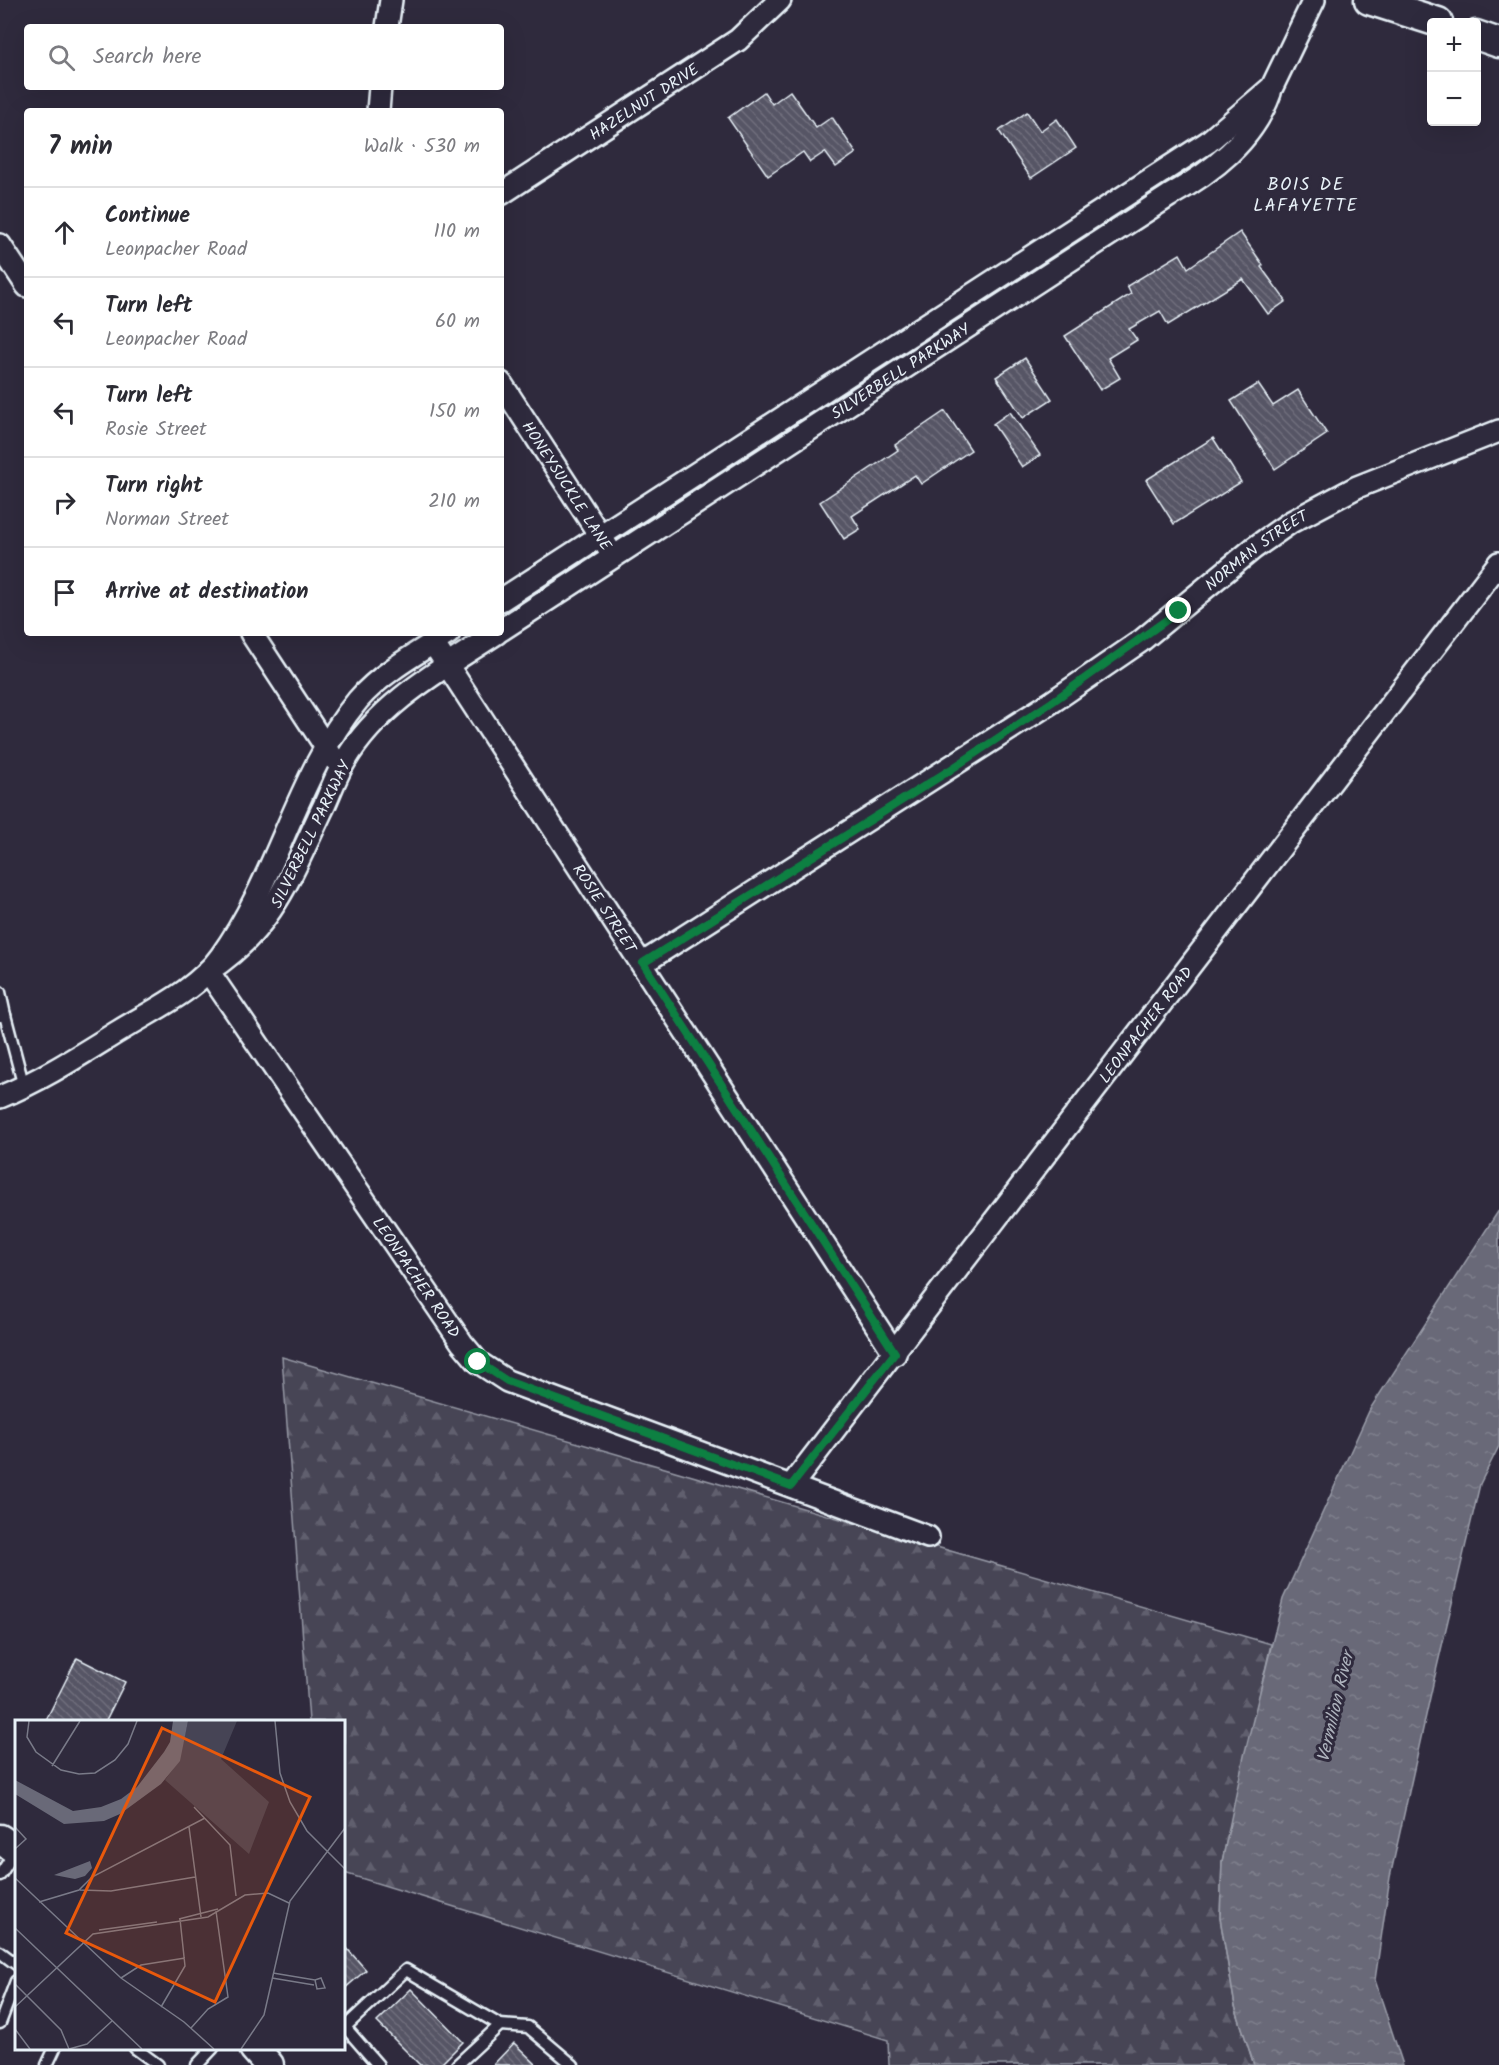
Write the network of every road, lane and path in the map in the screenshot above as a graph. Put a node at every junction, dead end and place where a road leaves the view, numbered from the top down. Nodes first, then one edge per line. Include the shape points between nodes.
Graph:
1 (391, 0) edge
2 (780, 0) edge
3 (1314, 0) edge
4 (1369, 0) edge
5 (1427, 18) edge
6 (387, 24) edge
7 (1481, 38) edge
8 (1499, 43) edge
9 (1272, 87) junction
10 (380, 90) edge
11 (378, 108) edge
12 (504, 192) edge
13 (0, 245) edge
14 (24, 281) edge
15 (504, 388) edge
16 (1499, 431) edge
17 (600, 537) junction
18 (614, 556) junction
19 (1499, 563) edge
20 (504, 598) edge
21 (504, 628) edge
22 (253, 636) edge
23 (492, 636) edge
24 (441, 638) edge
25 (448, 665) junction
26 (326, 748) junction
27 (341, 769) junction
28 (643, 963) junction
29 (208, 971) junction
30 (0, 992) edge
31 (2, 1015) edge
32 (24, 1087) junction
33 (0, 1097) edge
34 (895, 1353) junction
35 (791, 1486) junction
36 (928, 1537) dead end
37 (0, 1839) edge
38 (15, 1849) edge
39 (15, 1852) edge
40 (0, 1875) edge
41 (0, 1952) edge
42 (15, 1963) edge
43 (15, 1984) edge
44 (0, 2023) edge
45 (500, 2025) junction
46 (54, 2050) edge
47 (136, 2050) edge
48 (212, 2050) edge
49 (255, 2050) edge
50 (47, 2065) edge
51 (158, 2065) edge
52 (197, 2065) edge
53 (269, 2065) edge
54 (378, 2065) edge
55 (457, 2065) edge
56 (573, 2065) edge

1 - 6 street
2 - 12 street, HAZELNUT DRIVE via 738,40
3 - 9 street, SILVERBELL PARKWAY
4 - 5 street
7 - 8 street
9 - 17 street, SILVERBELL PARKWAY via 1208,142
9 - 18 street, SILVERBELL PARKWAY via 1255,125 1200,179
10 - 11 street
13 - 14 street
15 - 17 street, HONEYSUCKLE LANE
16 - 28 street, NORMAN STREET via 1357,487 1291,522 1141,640 1052,702
17 - 18 street, HONEYSUCKLE LANE
17 - 20 street, SILVERBELL PARKWAY
18 - 21 street, SILVERBELL PARKWAY
19 - 34 street, LEONPACHER ROAD
22 - 26 street
23 - 25 street, SILVERBELL PARKWAY
24 - 25 street, ROSIE STREET
24 - 26 street, SILVERBELL PARKWAY via 359,699
25 - 27 street, SILVERBELL PARKWAY via 385,712 366,731
25 - 28 street, ROSIE STREET
26 - 27 street
26 - 29 street, SILVERBELL PARKWAY via 259,890 227,947
27 - 29 street, SILVERBELL PARKWAY via 272,912 250,938
28 - 34 street, ROSIE STREET
29 - 32 street, SILVERBELL PARKWAY via 161,1006
29 - 35 street, LEONPACHER ROAD via 478,1362 507,1381
30 - 31 lane
31 - 32 lane
32 - 33 street, SILVERBELL PARKWAY
34 - 35 street, LEONPACHER ROAD
35 - 36 street, LEONPACHER ROAD
37 - 38 street
39 - 40 lane
41 - 42 lane
43 - 44 lane
45 - 54 lane via 406,1970 345,2027
45 - 55 lane
45 - 56 lane via 528,2027
46 - 50 lane
47 - 51 lane
48 - 52 lane
49 - 53 street

